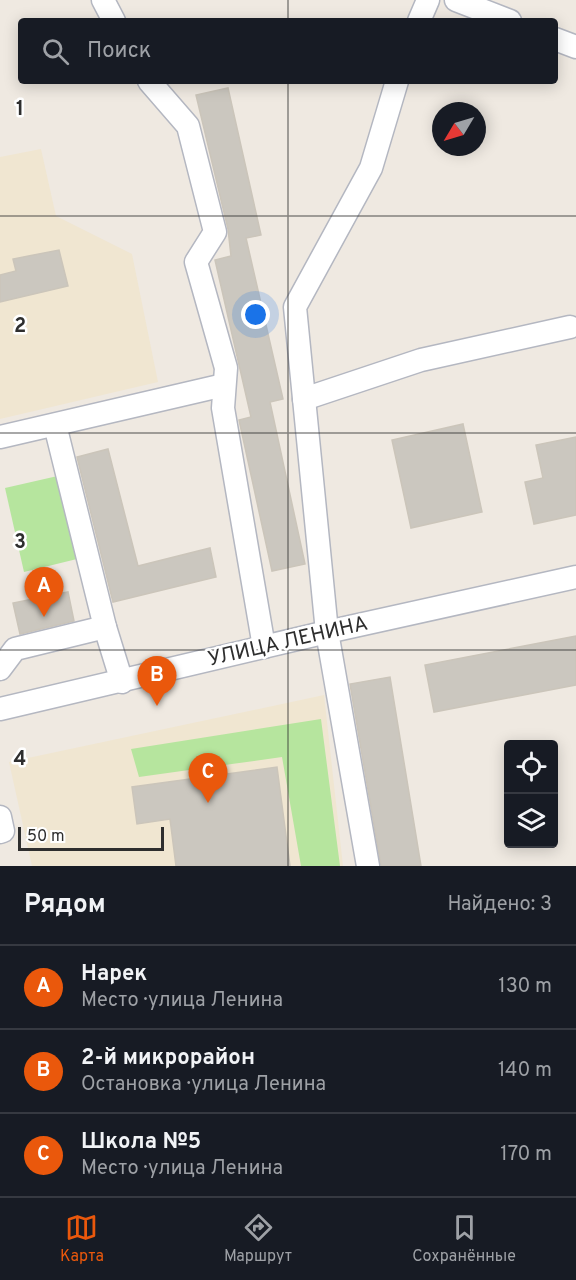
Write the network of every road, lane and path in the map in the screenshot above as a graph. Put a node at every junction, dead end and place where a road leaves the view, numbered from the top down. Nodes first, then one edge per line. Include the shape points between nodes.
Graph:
1 (103, 0) edge
2 (428, 0) edge
3 (456, 0) edge
4 (112, 18) edge
5 (420, 18) edge
6 (502, 18) edge
7 (558, 40) edge
8 (576, 47) edge
9 (152, 84) edge
10 (396, 84) edge
11 (570, 327) dead end
12 (224, 385) junction
13 (304, 399) junction
14 (55, 425) junction
15 (0, 437) edge
16 (576, 577) edge
17 (105, 627) junction
18 (327, 632) junction
19 (264, 647) junction
20 (2, 659) edge
21 (122, 682) junction
22 (0, 709) edge
23 (0, 817) edge
24 (0, 832) edge
25 (368, 866) edge

1 - 4 street
2 - 5 street
3 - 6 street
7 - 8 street
9 - 12 street via 188,126 215,232 196,262 226,368
10 - 13 street via 371,168 295,307
11 - 13 street via 421,360
12 - 14 street
12 - 19 street via 223,408
13 - 18 street
14 - 15 street
14 - 17 street
16 - 18 street, УЛИЦА ЛЕНИНА
17 - 20 street via 15,649
17 - 21 street
18 - 19 street, УЛИЦА ЛЕНИНА
18 - 25 street
19 - 21 street, УЛИЦА ЛЕНИНА
21 - 22 street, УЛИЦА ЛЕНИНА
23 - 24 street

